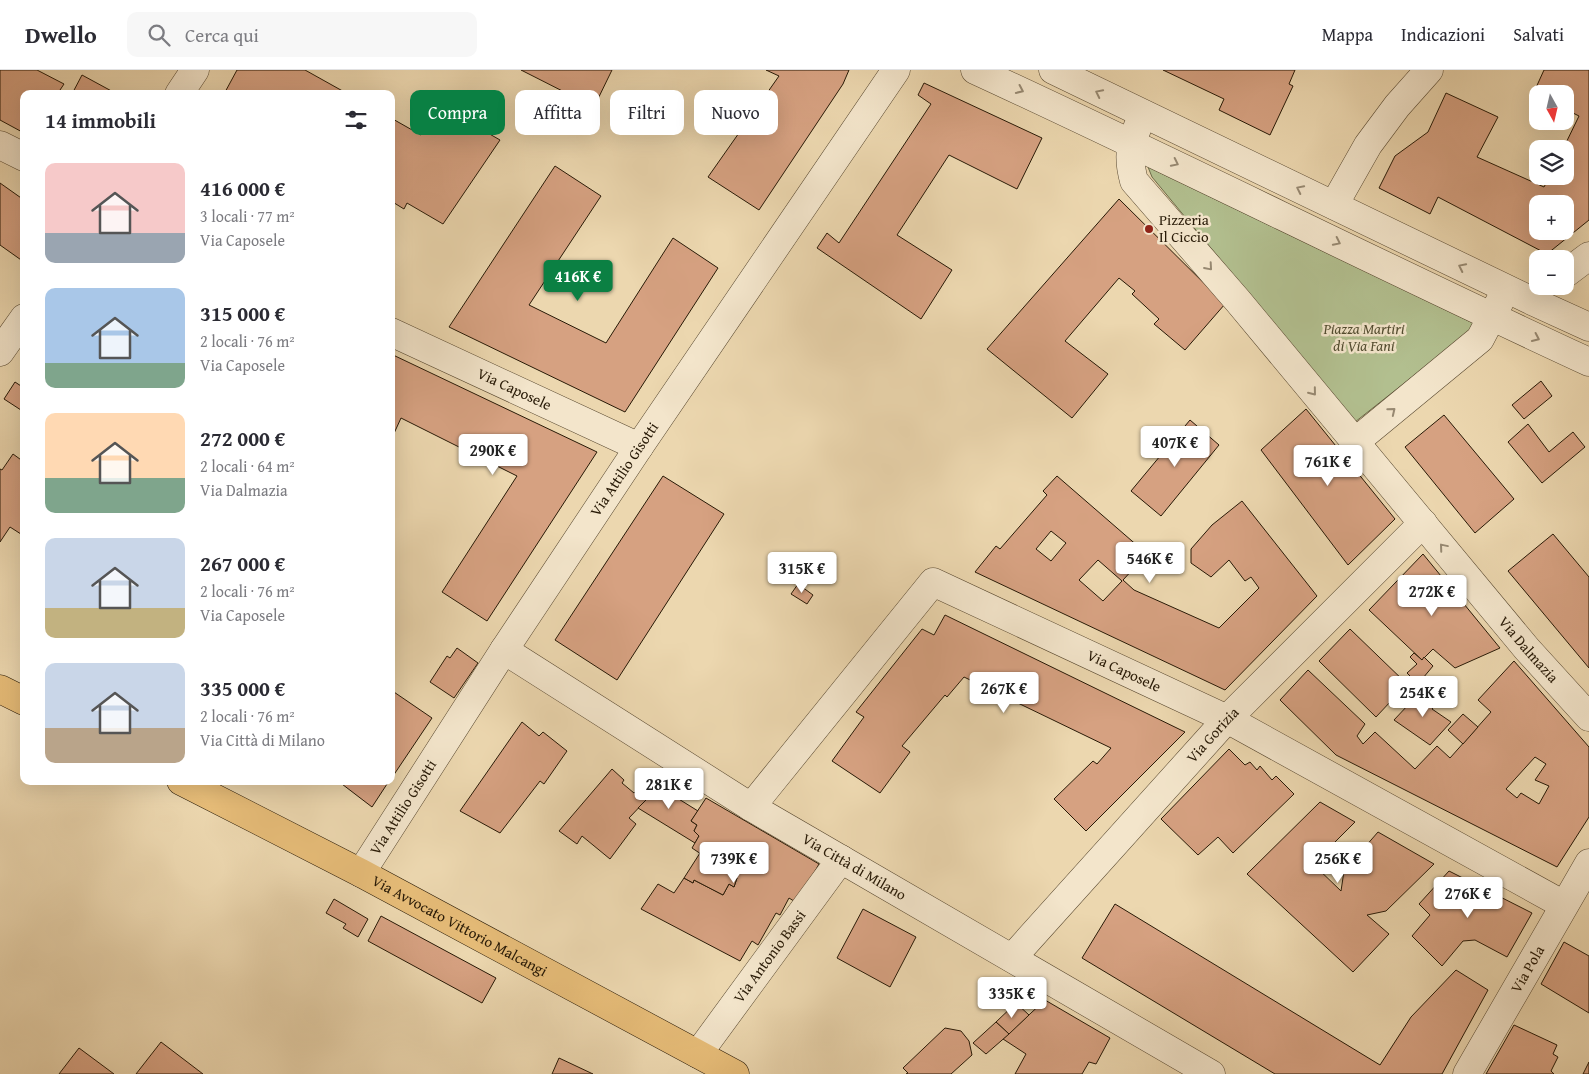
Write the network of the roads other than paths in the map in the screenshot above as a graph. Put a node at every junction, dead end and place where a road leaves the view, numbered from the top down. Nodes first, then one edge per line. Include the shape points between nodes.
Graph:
1 (195, 70) edge
2 (896, 70) edge
3 (976, 70) edge
4 (1053, 70) edge
5 (1429, 70) edge
6 (182, 90) edge
7 (1142, 114) junction
8 (1131, 142) junction
9 (0, 145) edge
10 (20, 155) edge
11 (1334, 206) junction
12 (1589, 256) edge
13 (1574, 267) edge
14 (1506, 288) junction
15 (1529, 291) edge
16 (1543, 295) edge
17 (1492, 317) junction
18 (20, 324) edge
19 (1589, 327) edge
20 (395, 334) edge
21 (0, 352) edge
22 (1589, 362) edge
23 (1354, 442) junction
24 (639, 447) junction
25 (1423, 523) junction
26 (504, 650) junction
27 (0, 689) edge
28 (20, 699) edge
29 (1589, 717) edge
30 (1227, 719) junction
31 (189, 785) edge
32 (751, 807) junction
33 (841, 859) junction
34 (1589, 863) edge
35 (361, 873) junction
36 (1564, 906) junction
37 (1012, 958) junction
38 (698, 1054) junction
39 (735, 1074) edge
40 (1211, 1074) edge
41 (1466, 1074) edge

1 - 6 street
2 - 24 street, Via Attilio Gisotti
3 -> 8 street
7 -> 4 street
5 - 11 street via 1368,145
7 - 8 street
11 -> 7 street
8 -> 17 street
8 -> 23 street via 1129,165 1134,181
9 - 10 street
14 -> 11 street
12 - 13 street
14 - 15 street
14 - 17 street
16 - 19 street
17 -> 22 street
23 -> 17 street via 1480,339
18 - 21 street
20 - 24 street, Via Caposele
23 - 25 street, Via Dalmazia
24 - 26 street, Via Attilio Gisotti
29 -> 25 street, Via Dalmazia
25 - 30 street, Via Gorizia
26 - 32 street, Via Città di Milano
26 - 35 street, Via Attilio Gisotti
27 - 28 main road
30 - 32 street, Via Caposele via 933,582
30 - 36 street, Via Caposele
30 - 37 street, Via Gorizia
31 - 35 main road, Via Avvocato Vittorio Malcangi
32 - 33 street, Via Città di Milano
33 - 37 street, Via Città di Milano
33 - 38 street, Via Antonio Bassi
34 - 36 street, Via Pola
35 - 38 main road, Via Avvocato Vittorio Malcangi
36 - 41 street, Via Pola
37 - 40 street, Via Città di Milano
38 - 39 main road, Via Avvocato Vittorio Malcangi

